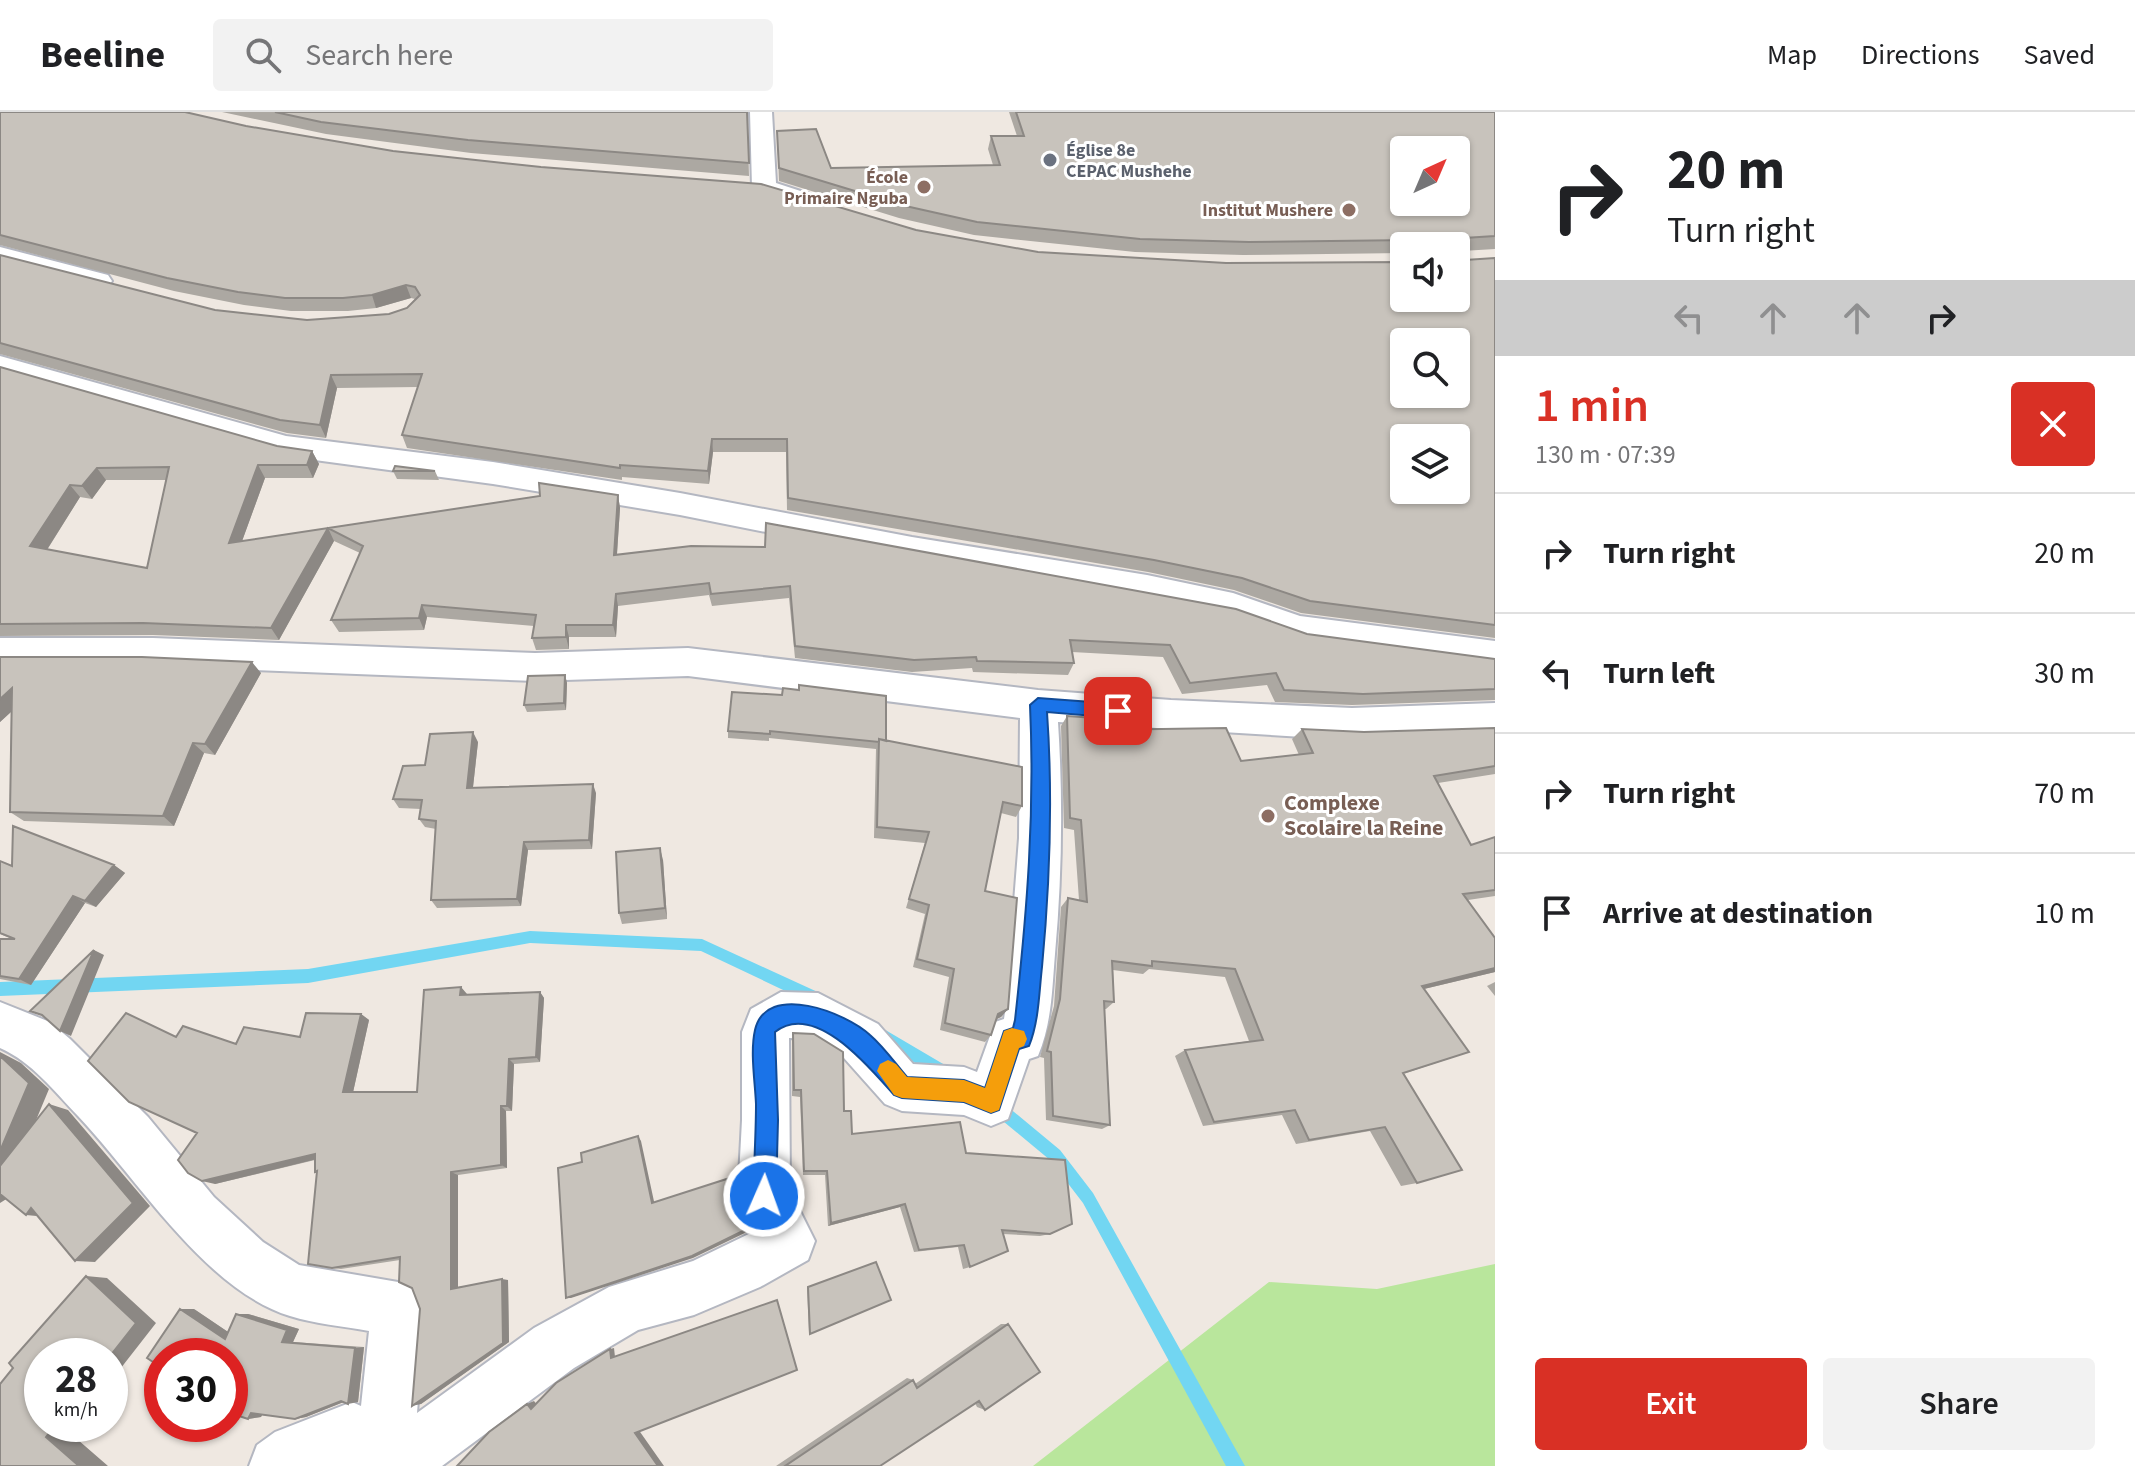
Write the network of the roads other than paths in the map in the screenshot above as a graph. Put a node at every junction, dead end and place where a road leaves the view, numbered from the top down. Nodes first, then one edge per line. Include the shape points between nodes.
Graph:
1 (761, 112) edge
2 (836, 210) edge
3 (0, 255) edge
4 (121, 288) edge
5 (0, 365) edge
6 (0, 652) edge
7 (1495, 655) edge
8 (1038, 705) junction
9 (1495, 719) edge
10 (0, 1025) edge
11 (278, 1466) edge
12 (377, 1466) edge
13 (384, 1466) edge
14 (394, 1466) edge

1 - 2 street via 756,186
3 - 4 street
5 - 7 street via 285,446 680,504 1147,588 1233,606 1298,629
6 - 8 street via 153,652 535,667 688,662
8 - 9 street via 1352,724
8 - 14 street via 1043,789 1026,1020 1021,1039 1012,1039 991,1102 964,1091 902,1087 861,1041 818,1016 790,1014 773,1020 765,1032 764,1196 789,1241 694,1288 628,1306 554,1348
10 - 13 street via 33,1039 53,1056 244,1261 291,1290 398,1309
11 - 12 street via 296,1453 352,1431

